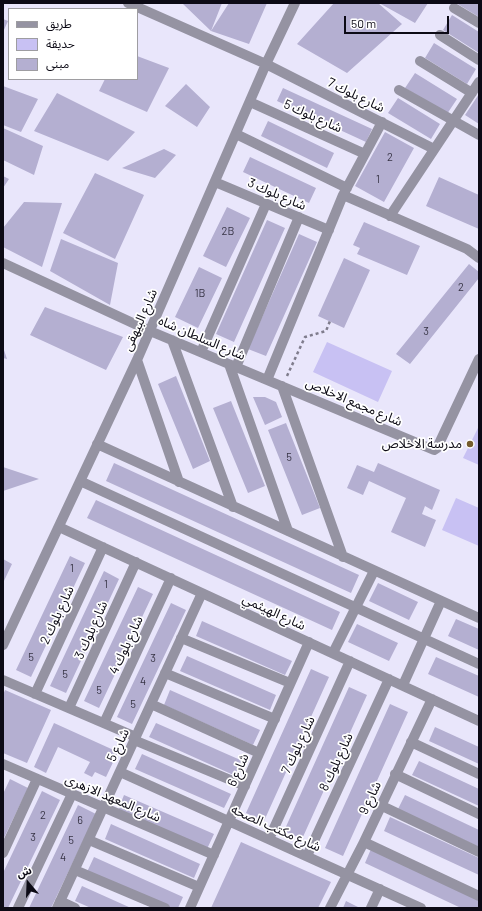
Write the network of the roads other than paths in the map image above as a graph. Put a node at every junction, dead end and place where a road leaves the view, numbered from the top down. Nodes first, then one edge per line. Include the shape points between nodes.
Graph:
1 (128, 3) edge
2 (295, 3) edge
3 (454, 8) dead end
4 (479, 23) edge
5 (440, 35) dead end
6 (479, 60) edge
7 (420, 61) dead end
8 (266, 64) junction
9 (479, 82) edge
10 (399, 90) dead end
11 (472, 93) junction
12 (250, 102) junction
13 (382, 122) junction
14 (452, 122) junction
15 (236, 134) junction
16 (479, 136) edge
17 (434, 148) junction
18 (365, 154) junction
19 (215, 182) junction
20 (345, 192) junction
21 (266, 204) junction
22 (390, 216) junction
23 (299, 218) junction
24 (329, 230) junction
25 (479, 258) edge
26 (3, 263) edge
27 (150, 330) junction
28 (172, 340) junction
29 (201, 352) junction
30 (479, 359) edge
31 (137, 360) junction
32 (232, 365) junction
33 (267, 380) junction
34 (282, 386) junction
35 (97, 444) junction
36 (80, 481) junction
37 (178, 482) junction
38 (233, 506) junction
39 (59, 527) junction
40 (288, 531) junction
41 (103, 547) junction
42 (344, 557) junction
43 (136, 562) junction
44 (374, 570) junction
45 (171, 578) junction
46 (202, 593) junction
47 (441, 601) junction
48 (355, 607) junction
49 (479, 618) edge
50 (181, 638) junction
51 (424, 639) junction
52 (309, 642) junction
53 (3, 645) edge
54 (333, 653) junction
55 (350, 661) junction
56 (479, 664) edge
57 (165, 673) junction
58 (389, 679) junction
59 (3, 680) edge
60 (290, 683) junction
61 (403, 685) junction
62 (34, 694) junction
63 (432, 699) junction
64 (151, 704) junction
65 (69, 708) junction
66 (275, 719) junction
67 (479, 721) edge
68 (104, 723) junction
69 (135, 738) junction
70 (411, 742) junction
71 (259, 753) junction
72 (3, 764) edge
73 (120, 772) junction
74 (395, 774) junction
75 (479, 774) edge
76 (37, 779) junction
77 (245, 786) junction
78 (72, 794) junction
79 (380, 805) junction
80 (103, 808) junction
81 (479, 814) edge
82 (229, 821) junction
83 (269, 839) junction
84 (89, 840) junction
85 (364, 842) junction
86 (479, 852) edge
87 (3, 853) edge
88 (214, 855) junction
89 (307, 856) junction
90 (75, 870) junction
91 (347, 874) junction
92 (199, 887) junction
93 (380, 890) junction
94 (479, 896) edge
95 (59, 905) edge
96 (416, 907) edge
97 (18, 908) edge
98 (75, 908) edge
99 (165, 908) edge
100 (190, 908) edge
101 (330, 908) edge
102 (371, 908) edge

1 - 8 street, شارع بلوك 7
2 - 8 street, شارع البيهقى
3 - 4 street
5 - 6 street
7 - 11 street
8 - 12 street, شارع البيهقى
8 - 13 street, شارع بلوك 7
9 - 11 street
10 - 14 street
11 - 14 street
12 - 15 street, شارع البيهقى
12 - 18 street, شارع بلوك 5
13 - 17 street, شارع بلوك 7
13 - 18 street
14 - 16 street
14 - 17 street
15 - 19 street, شارع البيهقى
15 - 20 street
17 - 22 street
18 - 20 street
19 - 21 street, شارع بلوك 3
19 - 27 street, شارع البيهقى
20 - 22 street
20 - 24 street
21 - 23 street, شارع بلوك 3
21 - 29 street
22 - 25 street via 467,250
23 - 24 street, شارع بلوك 3
23 - 32 street
24 - 33 street
26 - 27 street, شارع السلطان شاه
27 - 28 street, شارع السلطان شاه
27 - 31 street, شارع البيهقى
28 - 29 street, شارع السلطان شاه
28 - 38 street
29 - 32 street, شارع السلطان شاه
30 - 34 street, شارع مجمع الاخلاص via 434,450
31 - 35 street, شارع البيهقى
31 - 37 street
32 - 33 street, شارع السلطان شاه
32 - 40 street
33 - 34 street, شارع السلطان شاه
34 - 42 street
35 - 36 street, شارع البيهقى
35 - 37 street
36 - 39 street, شارع البيهقى
36 - 48 street
37 - 38 street
38 - 40 street
39 - 41 street, شارع الهيثمي
39 - 53 street, شارع البيهقى
40 - 42 street
41 - 43 street, شارع الهيثمي
41 - 62 street, شارع بلوك 2
42 - 44 street
43 - 45 street, شارع الهيثمي
43 - 65 street, شارع بلوك 3
44 - 47 street
44 - 48 street
45 - 46 street, شارع الهيثمي
45 - 68 street, شارع بلوك 4
46 - 50 street, شارع 5
46 - 52 street, شارع الهيثمي
47 - 49 street
47 - 51 street
48 - 51 street
48 - 54 street
50 - 57 street, شارع 5
50 - 60 street
51 - 56 street
51 - 61 street
52 - 54 street, شارع الهيثمي
52 - 60 street, شارع 6
54 - 55 street, شارع الهيثمي
55 - 58 street, شارع الهيثمي
55 - 83 street, شارع بلوك 7
57 - 64 street, شارع 5
57 - 66 street
58 - 61 street, شارع الهيثمي
58 - 89 street, شارع بلوك 8
59 - 62 street
60 - 66 street, شارع 6
61 - 63 street, شارع الهيثمي
62 - 65 street
63 - 67 street, شارع الهيثمي
63 - 70 street, شارع 9
64 - 69 street, شارع 5
64 - 71 street
65 - 68 street
66 - 71 street, شارع 6
68 - 69 street
69 - 73 street, شارع 5
69 - 77 street
70 - 74 street, شارع 9
70 - 75 street
71 - 77 street, شارع 6
72 - 76 street, شارع المعهد الازهرى
73 - 80 street, شارع 5
73 - 82 street, شارع مكتب الصحه
74 - 79 street, شارع 9
74 - 81 street
76 - 78 street, شارع المعهد الازهرى
76 - 87 street
77 - 82 street, شارع 6
78 - 80 street, شارع المعهد الازهرى
78 - 97 street
79 - 85 street, شارع 9
79 - 86 street
80 - 84 street, شارع 5
80 - 88 street, شارع المعهد الازهرى
82 - 83 street, شارع مكتب الصحه
82 - 88 street, شارع 6
83 - 89 street, شارع مكتب الصحه
84 - 90 street, شارع 5
84 - 92 street
85 - 91 street, شارع 9
85 - 94 street
88 - 92 street, شارع 6
89 - 91 street, شارع مكتب الصحه
90 - 95 street, شارع 5
90 - 99 street
91 - 93 street, شارع مكتب الصحه
91 - 101 street, شارع 9
92 - 100 street, شارع 6
93 - 96 street, شارع مكتب الصحه
93 - 102 street
95 - 98 street

